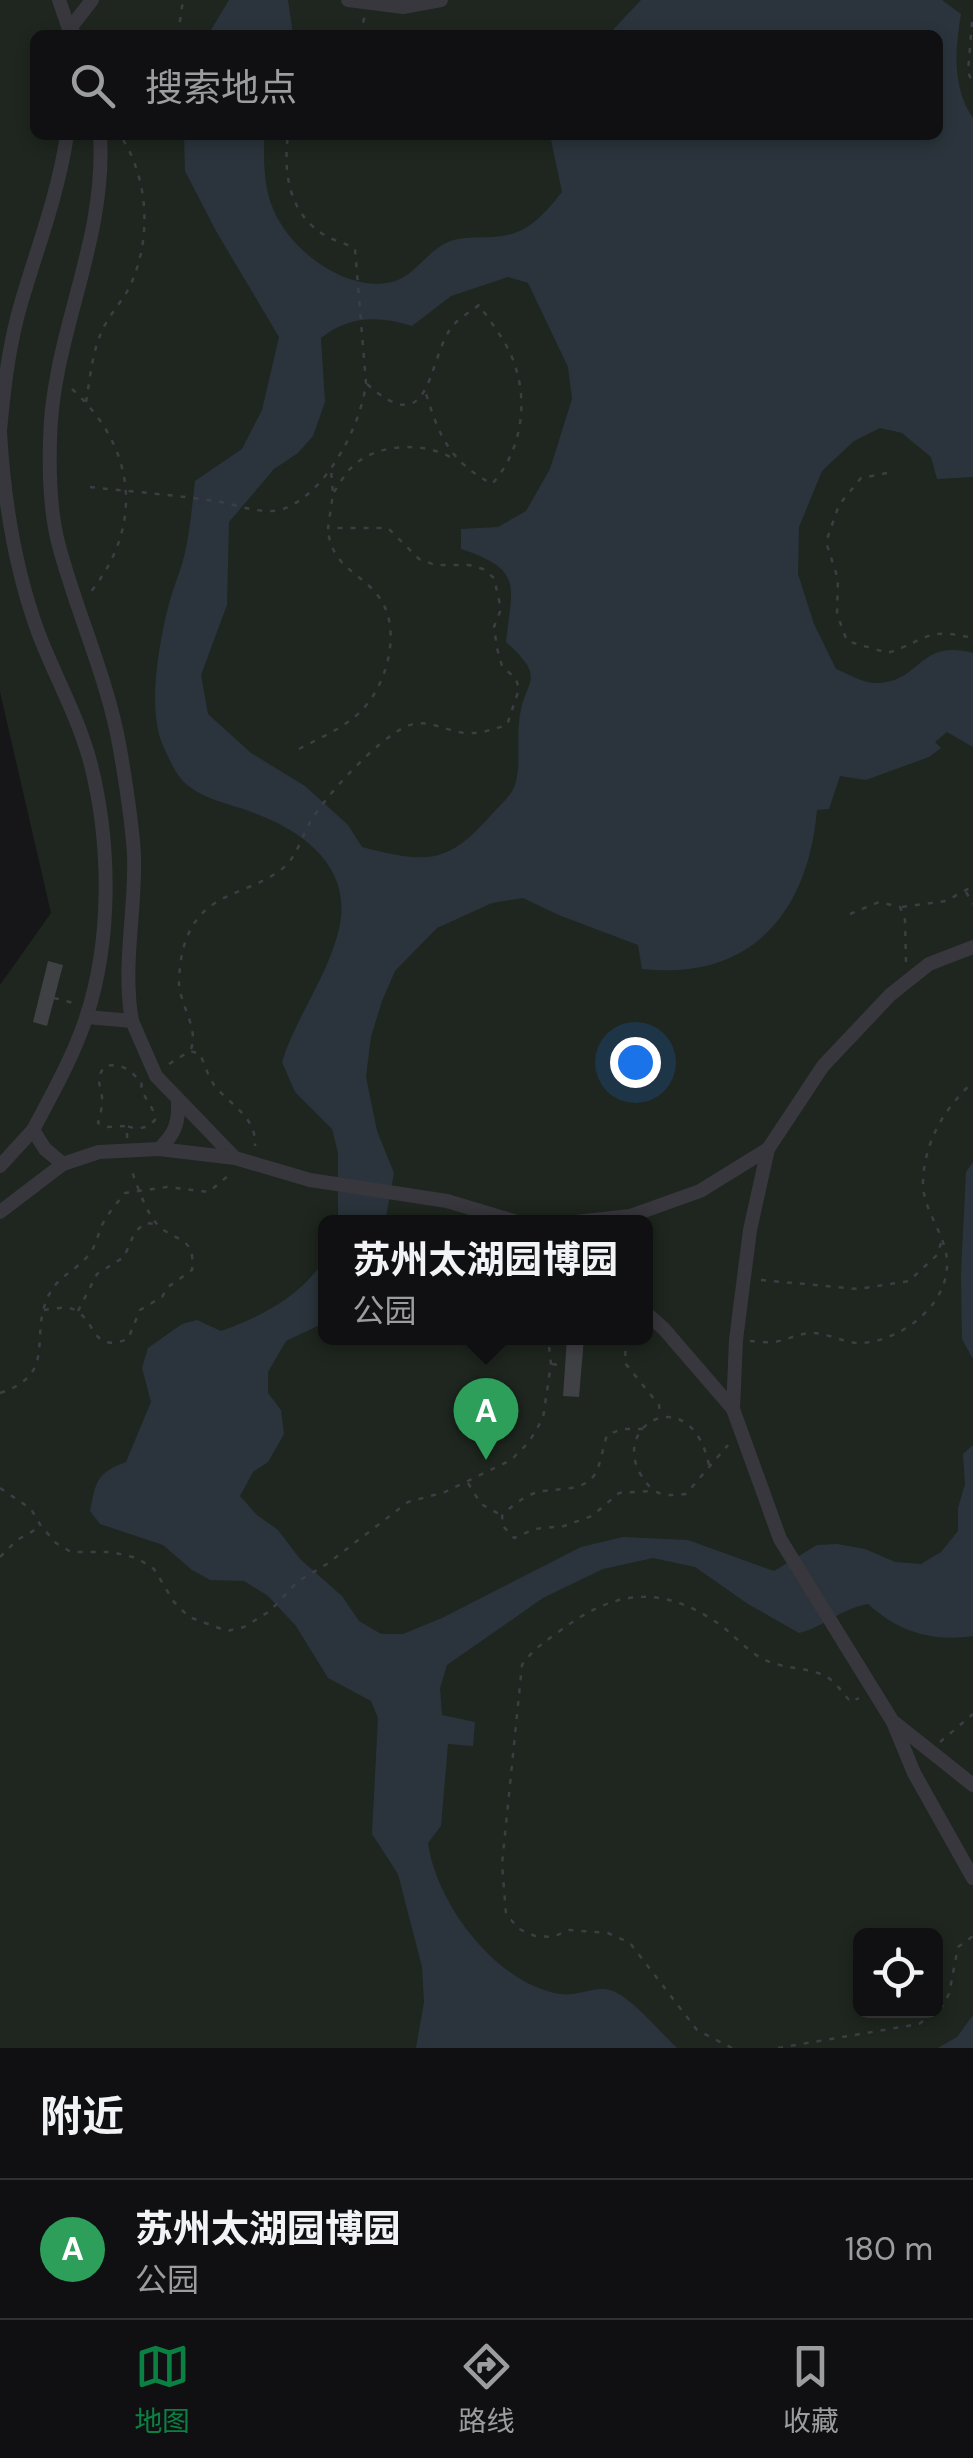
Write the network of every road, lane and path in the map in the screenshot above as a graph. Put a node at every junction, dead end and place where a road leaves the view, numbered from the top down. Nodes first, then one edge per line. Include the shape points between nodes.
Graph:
1 (59, 0) edge
2 (92, 0) edge
3 (183, 0) edge
4 (348, 0) edge
5 (441, 0) edge
6 (367, 4) junction
7 (972, 22) edge
8 (70, 30) edge
9 (72, 30) edge
10 (179, 30) edge
11 (359, 30) edge
12 (973, 84) edge
13 (66, 140) edge
14 (100, 140) edge
15 (124, 140) edge
16 (288, 140) edge
17 (56, 374) junction
18 (366, 383) junction
19 (426, 394) junction
20 (86, 402) junction
21 (0, 431) edge
22 (457, 461) junction
23 (331, 470) junction
24 (887, 474) dead end
25 (90, 487) dead end
26 (127, 492) junction
27 (333, 494) junction
28 (328, 528) junction
29 (78, 608) junction
30 (973, 638) edge
31 (299, 749) dead end
32 (973, 886) edge
33 (965, 891) junction
34 (973, 904) edge
35 (900, 907) junction
36 (850, 914) dead end
37 (973, 947) edge
38 (914, 976) junction
39 (54, 998) dead end
40 (87, 1017) junction
41 (132, 1021) junction
42 (190, 1050) junction
43 (156, 1076) junction
44 (973, 1082) edge
45 (140, 1083) junction
46 (178, 1101) junction
47 (126, 1126) junction
48 (32, 1130) junction
49 (128, 1149) junction
50 (159, 1149) junction
51 (768, 1149) junction
52 (239, 1159) junction
53 (63, 1164) junction
54 (0, 1166) edge
55 (140, 1188) junction
56 (0, 1212) edge
57 (493, 1215) edge
58 (633, 1215) edge
59 (157, 1224) junction
60 (942, 1239) junction
61 (744, 1278) junction
62 (44, 1310) junction
63 (78, 1311) junction
64 (653, 1319) edge
65 (736, 1340) junction
66 (549, 1345) edge
67 (626, 1345) edge
68 (550, 1364) junction
69 (566, 1366) dead end
70 (0, 1393) edge
71 (734, 1409) junction
72 (660, 1416) junction
73 (643, 1429) junction
74 (742, 1436) junction
75 (709, 1465) junction
76 (468, 1482) junction
77 (0, 1488) edge
78 (651, 1491) junction
79 (502, 1516) junction
80 (41, 1526) junction
81 (0, 1557) edge
82 (874, 1692) junction
83 (973, 1714) edge
84 (893, 1722) junction
85 (932, 1750) junction
86 (973, 1784) edge
87 (973, 1878) edge
88 (973, 1936) edge
89 (732, 2048) edge
90 (778, 2048) edge

1 - 8 street
2 - 9 street
3 - 10 path
4 - 6 street
5 - 6 street
6 - 11 path
7 - 12 path
13 - 21 street via 60,185 21,302
14 - 17 street via 96,217
15 - 20 path via 142,184 142,246 128,291 100,335
16 - 18 path via 287,181 296,205 328,238 356,249
17 - 20 path
17 - 29 street via 52,492 58,542
18 - 19 path via 398,403
18 - 23 path via 364,402
19 - 22 path
19 - 22 path via 451,326 479,306 516,372 520,430 507,467 492,484
20 - 26 path via 118,451
21 - 40 street via 17,569 91,766 103,834 100,952
22 - 27 path via 440,450 377,452 354,465
23 - 26 path via 283,509
23 - 27 path
24 - 30 path via 861,478 839,505 826,542 847,640 888,653 946,631
25 - 26 path
26 - 29 path via 124,528 111,560
27 - 28 path
28 - 31 path via 338,559 380,597 392,637 361,712
28 - 42 path via 388,528 419,559 469,565 494,578 502,609 494,627 502,666 520,689 517,702 507,724 489,732 467,734 423,720 372,748 311,820 283,868 213,903 195,920 179,983 195,1039
29 - 41 street via 110,702 127,798 134,855 127,953
32 - 33 path
33 - 34 path
33 - 35 path via 946,902
35 - 36 path via 879,902
35 - 38 path via 904,958
37 - 38 street
38 - 51 street via 823,1066
39 - 40 path via 80,1004
40 - 41 street
40 - 48 street
41 - 43 street
42 - 43 path
42 - 52 path via 200,1054 213,1084 254,1129 257,1144
43 - 45 path
43 - 46 street
44 - 60 path via 951,1102 926,1152 923,1185
45 - 47 path via 154,1120 136,1129
45 - 47 path via 116,1064 98,1074 98,1123
46 - 50 street via 179,1120
46 - 52 street
47 - 49 path
48 - 53 street
48 - 54 street
49 - 50 street
49 - 53 street
49 - 55 path
50 - 52 street
51 - 58 street via 700,1192
51 - 61 street
52 - 55 path via 209,1192
52 - 57 street via 310,1180 447,1201
53 - 56 street
55 - 59 path
55 - 62 path via 112,1208 96,1244 50,1292
59 - 63 path via 145,1223 124,1256 96,1274
59 - 63 path via 186,1242 192,1270 140,1310 128,1340 104,1342
60 - 61 path via 937,1255 909,1281 858,1289
60 - 65 path via 943,1285 911,1327 859,1344 813,1333 774,1342
61 - 65 street
62 - 63 path
62 - 70 path via 31,1378
64 - 71 street
65 - 71 street
66 - 68 path
67 - 72 path via 625,1363 659,1405
68 - 69 path
68 - 76 path via 543,1418 529,1442 511,1460
71 - 74 street
72 - 73 path
72 - 75 path via 690,1426
73 - 78 path via 636,1466
73 - 79 path via 607,1435 595,1474 584,1484 537,1491
74 - 75 path
74 - 82 street via 780,1539
75 - 78 path via 686,1494
76 - 79 path via 482,1504
76 - 80 path via 408,1502 297,1582 259,1620 227,1631 189,1616 154,1568 137,1558 72,1552
77 - 80 path via 32,1508
78 - 79 path via 619,1493 592,1516 514,1538
80 - 81 path
82 - 84 street
82 - 89 path via 851,1702 834,1681 764,1660 716,1622 657,1598 627,1596 599,1604 534,1648 522,1664 502,1864 506,1914 534,1936 569,1930 608,1933 630,1943 696,2030
83 - 85 path
84 - 85 street
84 - 87 street
85 - 86 street
88 - 90 path via 958,1948 941,2008 919,2024

